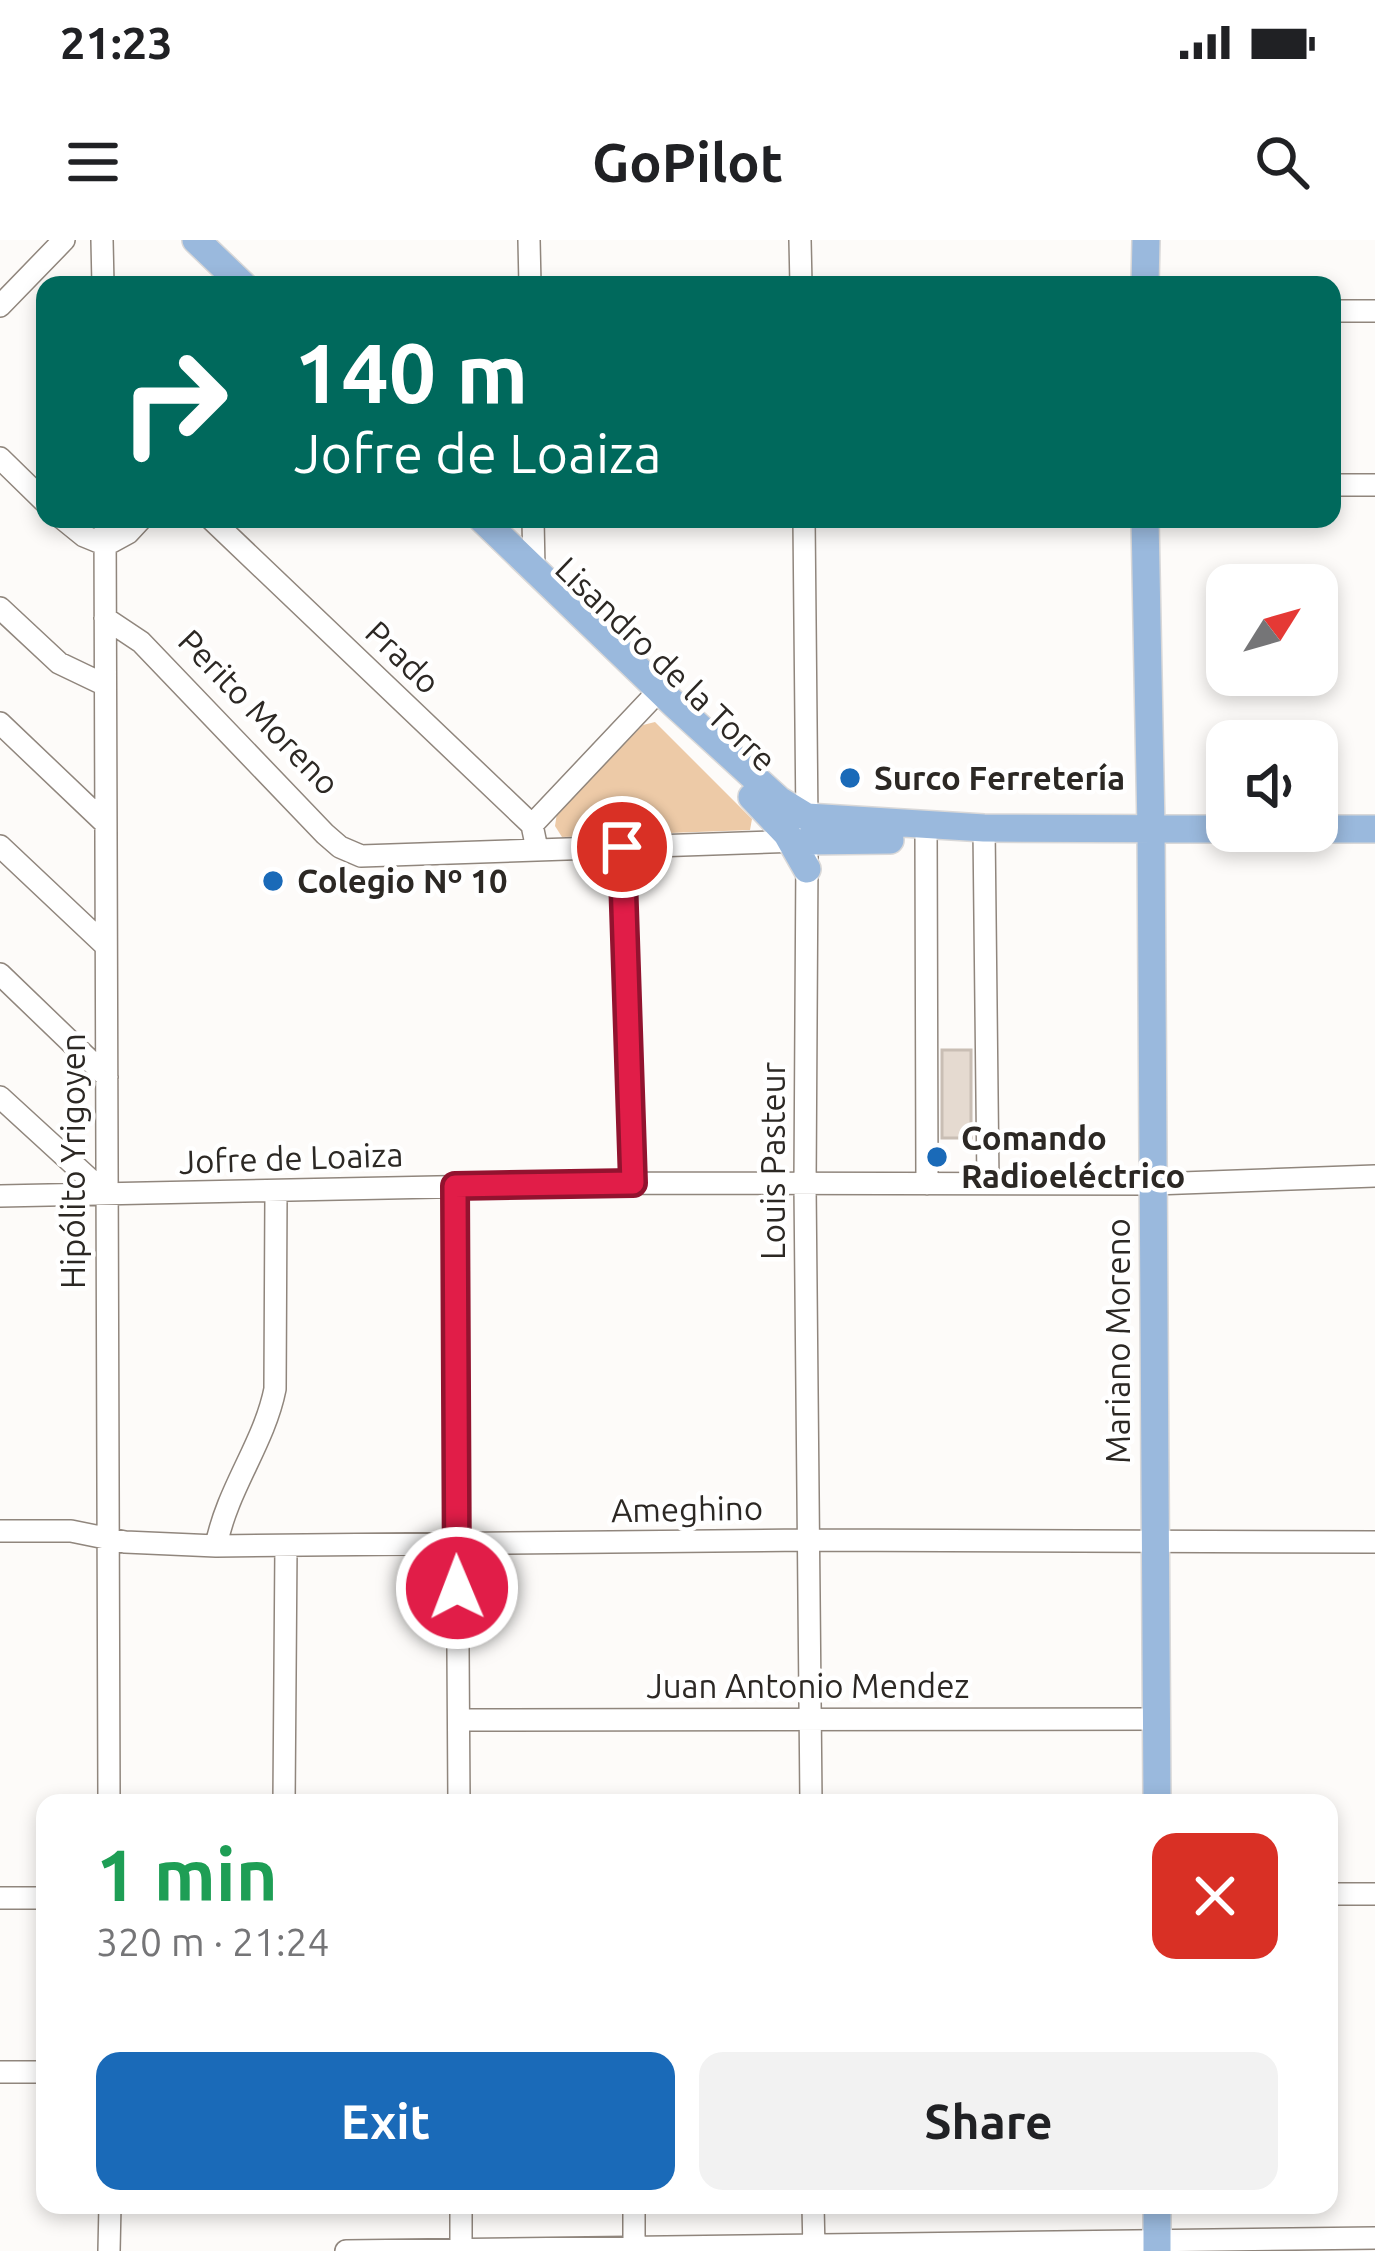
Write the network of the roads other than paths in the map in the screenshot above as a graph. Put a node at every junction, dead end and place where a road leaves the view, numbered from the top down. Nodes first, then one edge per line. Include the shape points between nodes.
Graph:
1 (64, 240) edge
2 (102, 240) edge
3 (174, 240) edge
4 (196, 240) edge
5 (530, 240) edge
6 (800, 240) edge
7 (1146, 240) edge
8 (103, 276) edge
9 (211, 276) edge
10 (234, 276) edge
11 (530, 276) edge
12 (801, 276) edge
13 (1145, 276) edge
14 (0, 306) edge
15 (1341, 311) edge
16 (1375, 311) edge
17 (0, 458) edge
18 (1341, 485) edge
19 (1375, 485) edge
20 (36, 493) edge
21 (74, 528) edge
22 (105, 528) edge
23 (133, 528) edge
24 (220, 528) edge
25 (473, 528) edge
26 (491, 528) edge
27 (533, 528) edge
28 (804, 528) edge
29 (1145, 528) edge
30 (106, 545) junction
31 (534, 569) junction
32 (0, 608) edge
33 (105, 618) junction
34 (105, 685) junction
35 (651, 699) junction
36 (0, 723) edge
37 (106, 824) junction
38 (532, 826) junction
39 (926, 826) junction
40 (985, 828) junction
41 (1151, 829) junction
42 (1206, 829) edge
43 (1338, 829) edge
44 (1375, 829) edge
45 (803, 842) junction
46 (0, 846) edge
47 (622, 847) junction
48 (537, 849) junction
49 (105, 945) junction
50 (0, 974) edge
51 (106, 1077) junction
52 (0, 1097) edge
53 (1375, 1176) edge
54 (633, 1183) junction
55 (927, 1184) junction
56 (988, 1184) junction
57 (1154, 1184) junction
58 (805, 1185) junction
59 (455, 1186) junction
60 (276, 1193) junction
61 (106, 1195) junction
62 (0, 1196) edge
63 (0, 1532) edge
64 (106, 1538) junction
65 (807, 1540) junction
66 (1375, 1542) edge
67 (1155, 1543) junction
68 (456, 1544) junction
69 (217, 1546) junction
70 (286, 1546) junction
71 (811, 1719) junction
72 (1157, 1719) junction
73 (459, 1720) junction
74 (109, 1794) edge
75 (284, 1794) edge
76 (459, 1794) edge
77 (812, 1794) edge
78 (1157, 1794) edge
79 (1338, 1894) edge
80 (1375, 1894) edge
81 (0, 1898) edge
82 (36, 1898) edge
83 (0, 2072) edge
84 (36, 2072) edge
85 (110, 2214) edge
86 (460, 2214) edge
87 (634, 2214) edge
88 (813, 2214) edge
89 (1156, 2214) edge
90 (1375, 2238) edge
91 (634, 2246) junction
92 (1156, 2246) edge
93 (814, 2247) edge
94 (460, 2250) edge
95 (109, 2251) edge
96 (346, 2251) edge

1 - 14 street
2 - 8 street
3 - 9 main road
4 - 10 main road
5 - 11 street
6 - 12 street
7 - 13 main road
15 - 16 street
17 - 20 street
18 - 19 street
21 - 30 street
22 - 30 street, Hipólito Yrigoyen
23 - 30 street
24 - 38 street, Prado
25 - 35 main road, Lisandro de la Torre
26 - 31 main road, Lisandro de la Torre
27 - 31 street
28 - 45 street, Louis Pasteur
29 - 41 main road, Mariano Moreno
30 - 33 street, Hipólito Yrigoyen
31 - 45 main road, Lisandro de la Torre via 779,800
32 - 34 street via 59,663
33 - 34 street, Hipólito Yrigoyen
33 - 48 street, Perito Moreno via 141,642 340,847 361,856
34 - 37 street, Hipólito Yrigoyen
35 - 38 street
35 - 45 main road, Lisandro de la Torre
36 - 37 street
37 - 49 street, Hipólito Yrigoyen
38 - 48 street
39 - 40 main road
39 - 45 main road
39 - 55 street
40 - 41 main road
40 - 56 street
41 - 42 main road
41 - 57 main road, Mariano Moreno
43 - 44 main road
45 - 47 street
45 - 58 street, Louis Pasteur
46 - 49 street
47 - 48 street
47 - 54 street
49 - 51 street, Hipólito Yrigoyen
50 - 51 street
51 - 61 street, Hipólito Yrigoyen
52 - 61 street
53 - 57 street, Jofre de Loaiza
54 - 58 street, Jofre de Loaiza
54 - 59 street, Jofre de Loaiza
55 - 56 street, Jofre de Loaiza
55 - 58 street, Jofre de Loaiza
56 - 57 street, Jofre de Loaiza
57 - 67 main road, Mariano Moreno
58 - 65 street, Louis Pasteur
59 - 60 street, Jofre de Loaiza
59 - 68 street
60 - 61 street, Jofre de Loaiza
60 - 69 street via 275,1389 226,1502
61 - 62 street, Jofre de Loaiza
61 - 64 street, Hipólito Yrigoyen
63 - 64 street, Ameghino
64 - 69 street, Ameghino
64 - 74 street, Hipólito Yrigoyen
65 - 67 street, Ameghino
65 - 68 street, Ameghino
65 - 71 street, Louis Pasteur
66 - 67 street, Ameghino
67 - 72 main road, Mariano Moreno
68 - 70 street, Ameghino
68 - 73 street
69 - 70 street, Ameghino
70 - 75 street
71 - 72 street, Juan Antonio Mendez
71 - 73 street, Juan Antonio Mendez
71 - 77 street, Louis Pasteur
72 - 78 main road, Mariano Moreno
73 - 76 street
79 - 80 street
81 - 82 street
83 - 84 street
85 - 95 street
86 - 94 street
87 - 91 street
88 - 93 street
89 - 92 main road
90 - 92 street
91 - 93 street
91 - 94 street
92 - 93 street
94 - 96 street

